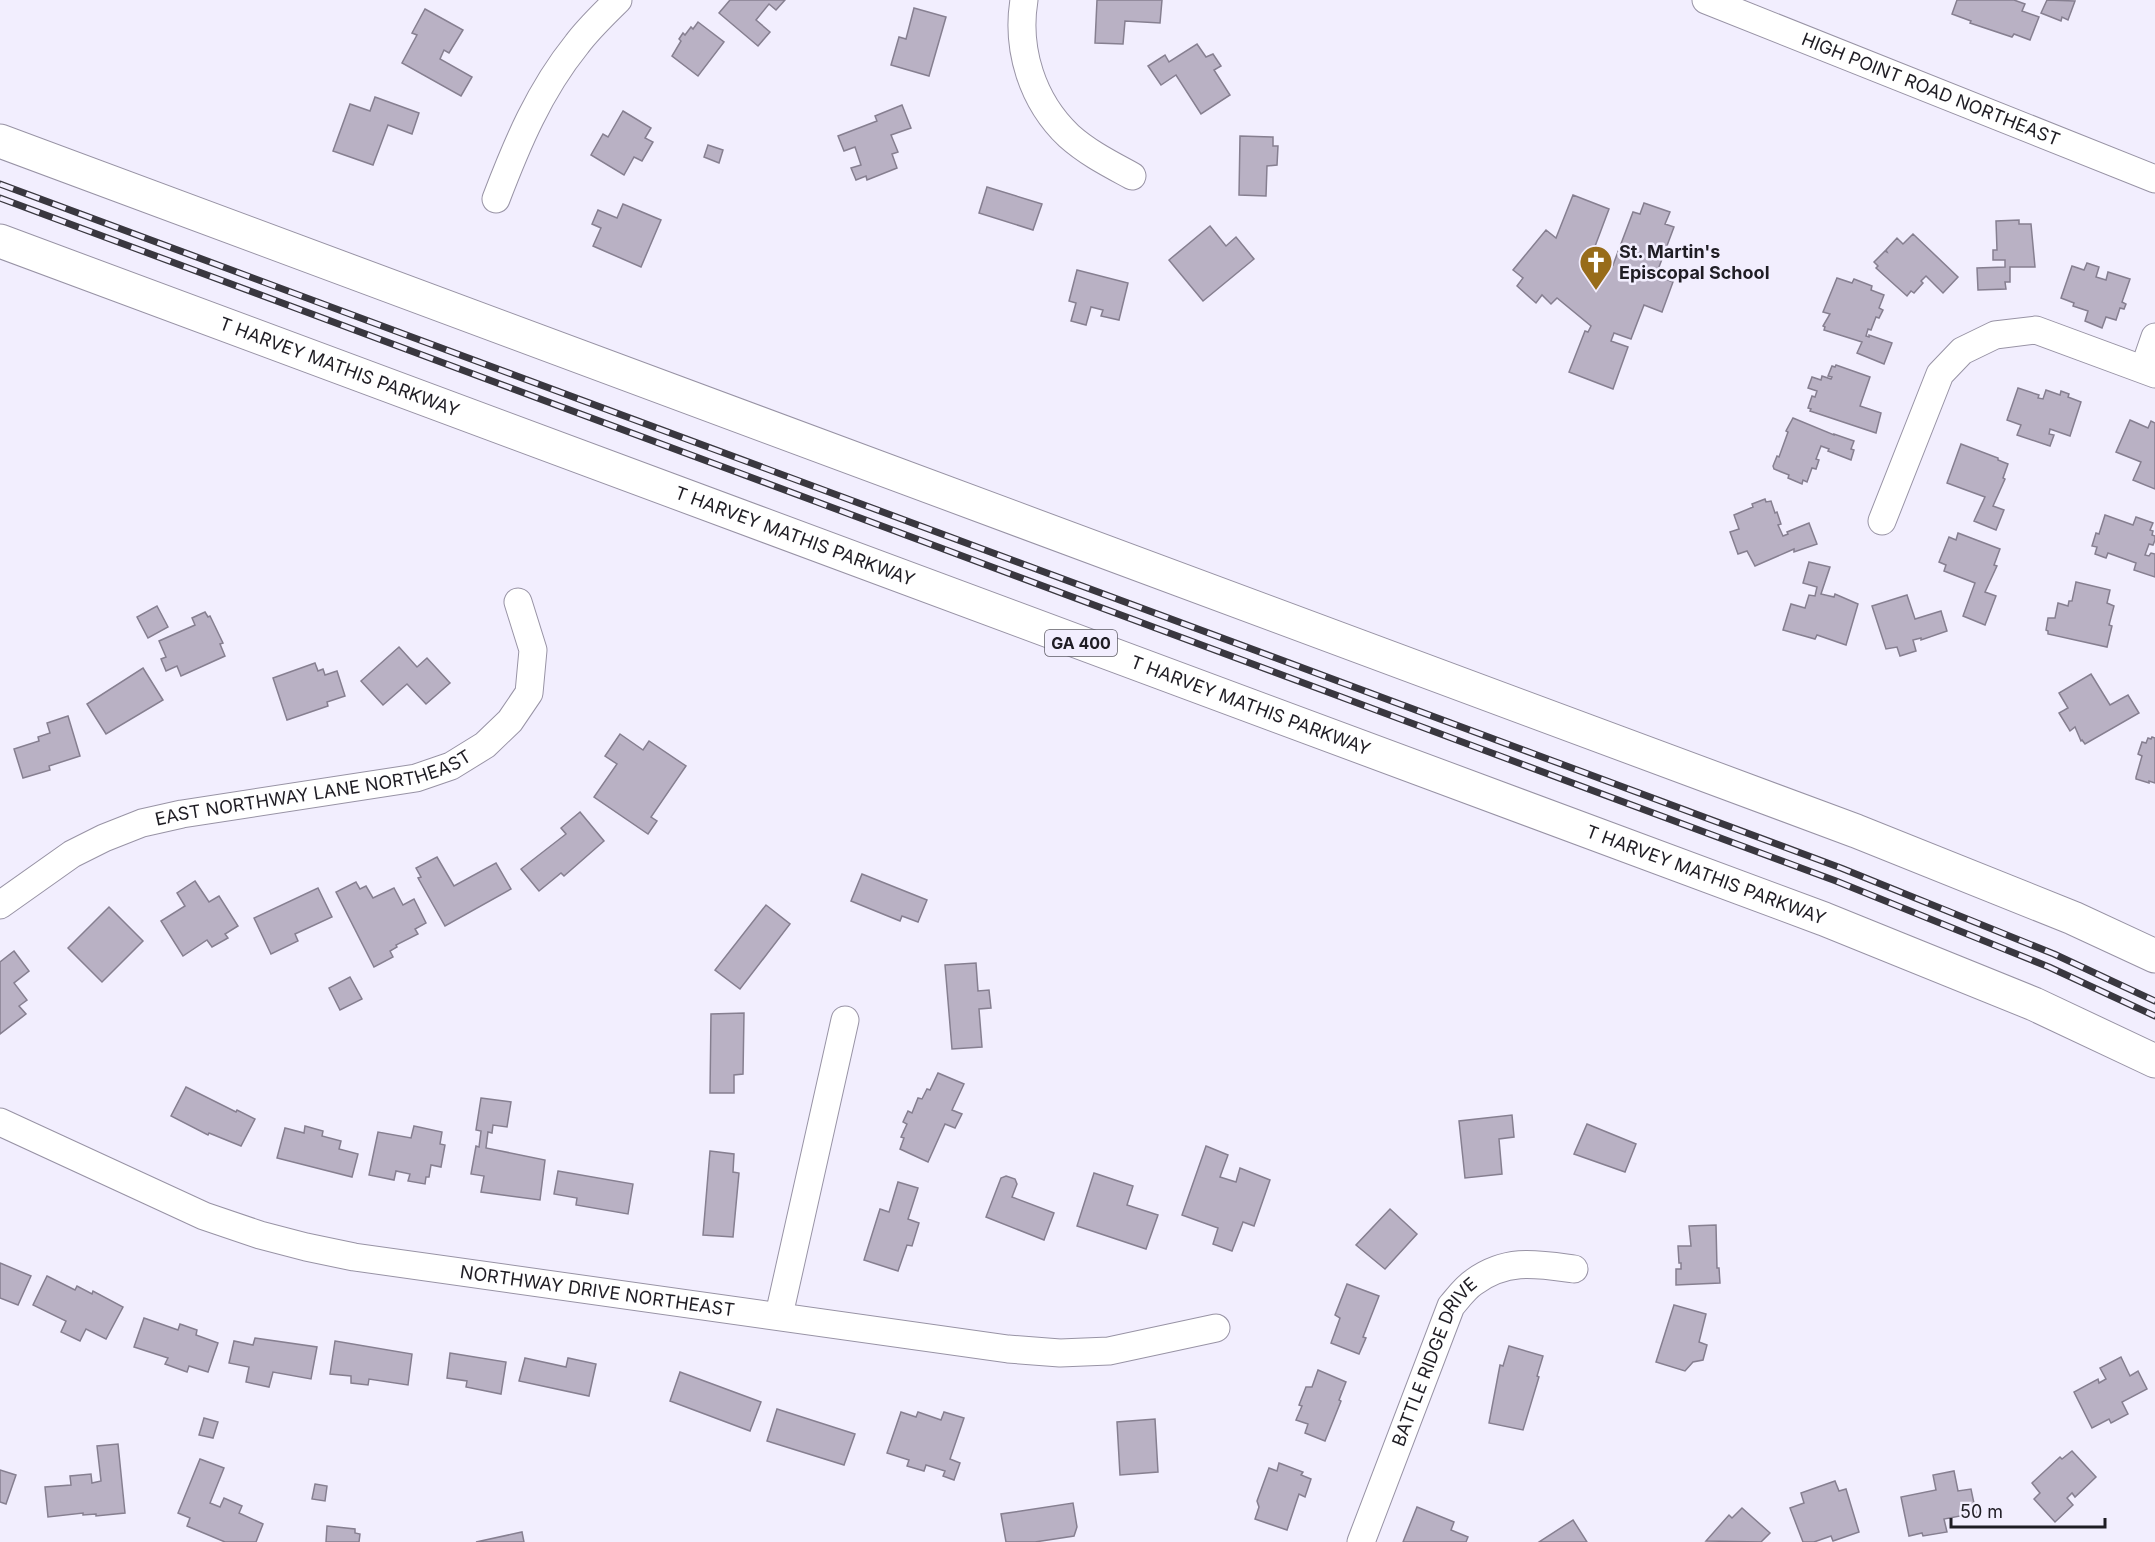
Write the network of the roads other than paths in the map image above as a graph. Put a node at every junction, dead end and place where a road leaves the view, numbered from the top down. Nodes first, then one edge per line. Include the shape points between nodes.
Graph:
1 (618, 0) edge
2 (1024, 0) edge
3 (1706, 0) edge
4 (1737, 6) edge
5 (0, 141) edge
6 (1132, 176) dead end
7 (2155, 179) edge
8 (496, 200) dead end
9 (0, 241) edge
10 (2155, 337) edge
11 (2149, 371) edge
12 (1882, 522) dead end
13 (518, 602) dead end
14 (0, 905) edge
15 (2155, 956) edge
16 (844, 1020) dead end
17 (2155, 1061) edge
18 (0, 1122) edge
19 (1574, 1269) dead end
20 (779, 1315) junction
21 (1216, 1328) dead end
22 (1361, 1542) edge

1 - 8 street via 577,44 537,103
2 - 6 street via 1025,57 1033,83 1050,113 1090,152
3 - 4 street, HIGH POINT ROAD NORTHEAST
4 - 7 street, HIGH POINT ROAD NORTHEAST
5 - 15 highway via 1857,831 2073,918
9 - 17 highway, T HARVEY MATHIS PARKWAY / GA 400 via 1824,919 2034,1004
10 - 11 street
11 - 12 street via 2036,330 1995,335 1962,351 1940,374
13 - 14 street, EAST NORTHWAY LANE NORTHEAST via 533,650 529,693 510,721 485,745 451,766 416,778 142,823 72,854
16 - 20 street
18 - 20 street, NORTHWAY DRIVE NORTHEAST via 204,1216 306,1247 354,1257
19 - 22 street, BATTLE RIDGE DRIVE via 1532,1263 1503,1267 1473,1282 1451,1306
20 - 21 street, NORTHWAY DRIVE NORTHEAST via 1060,1353 1109,1352

